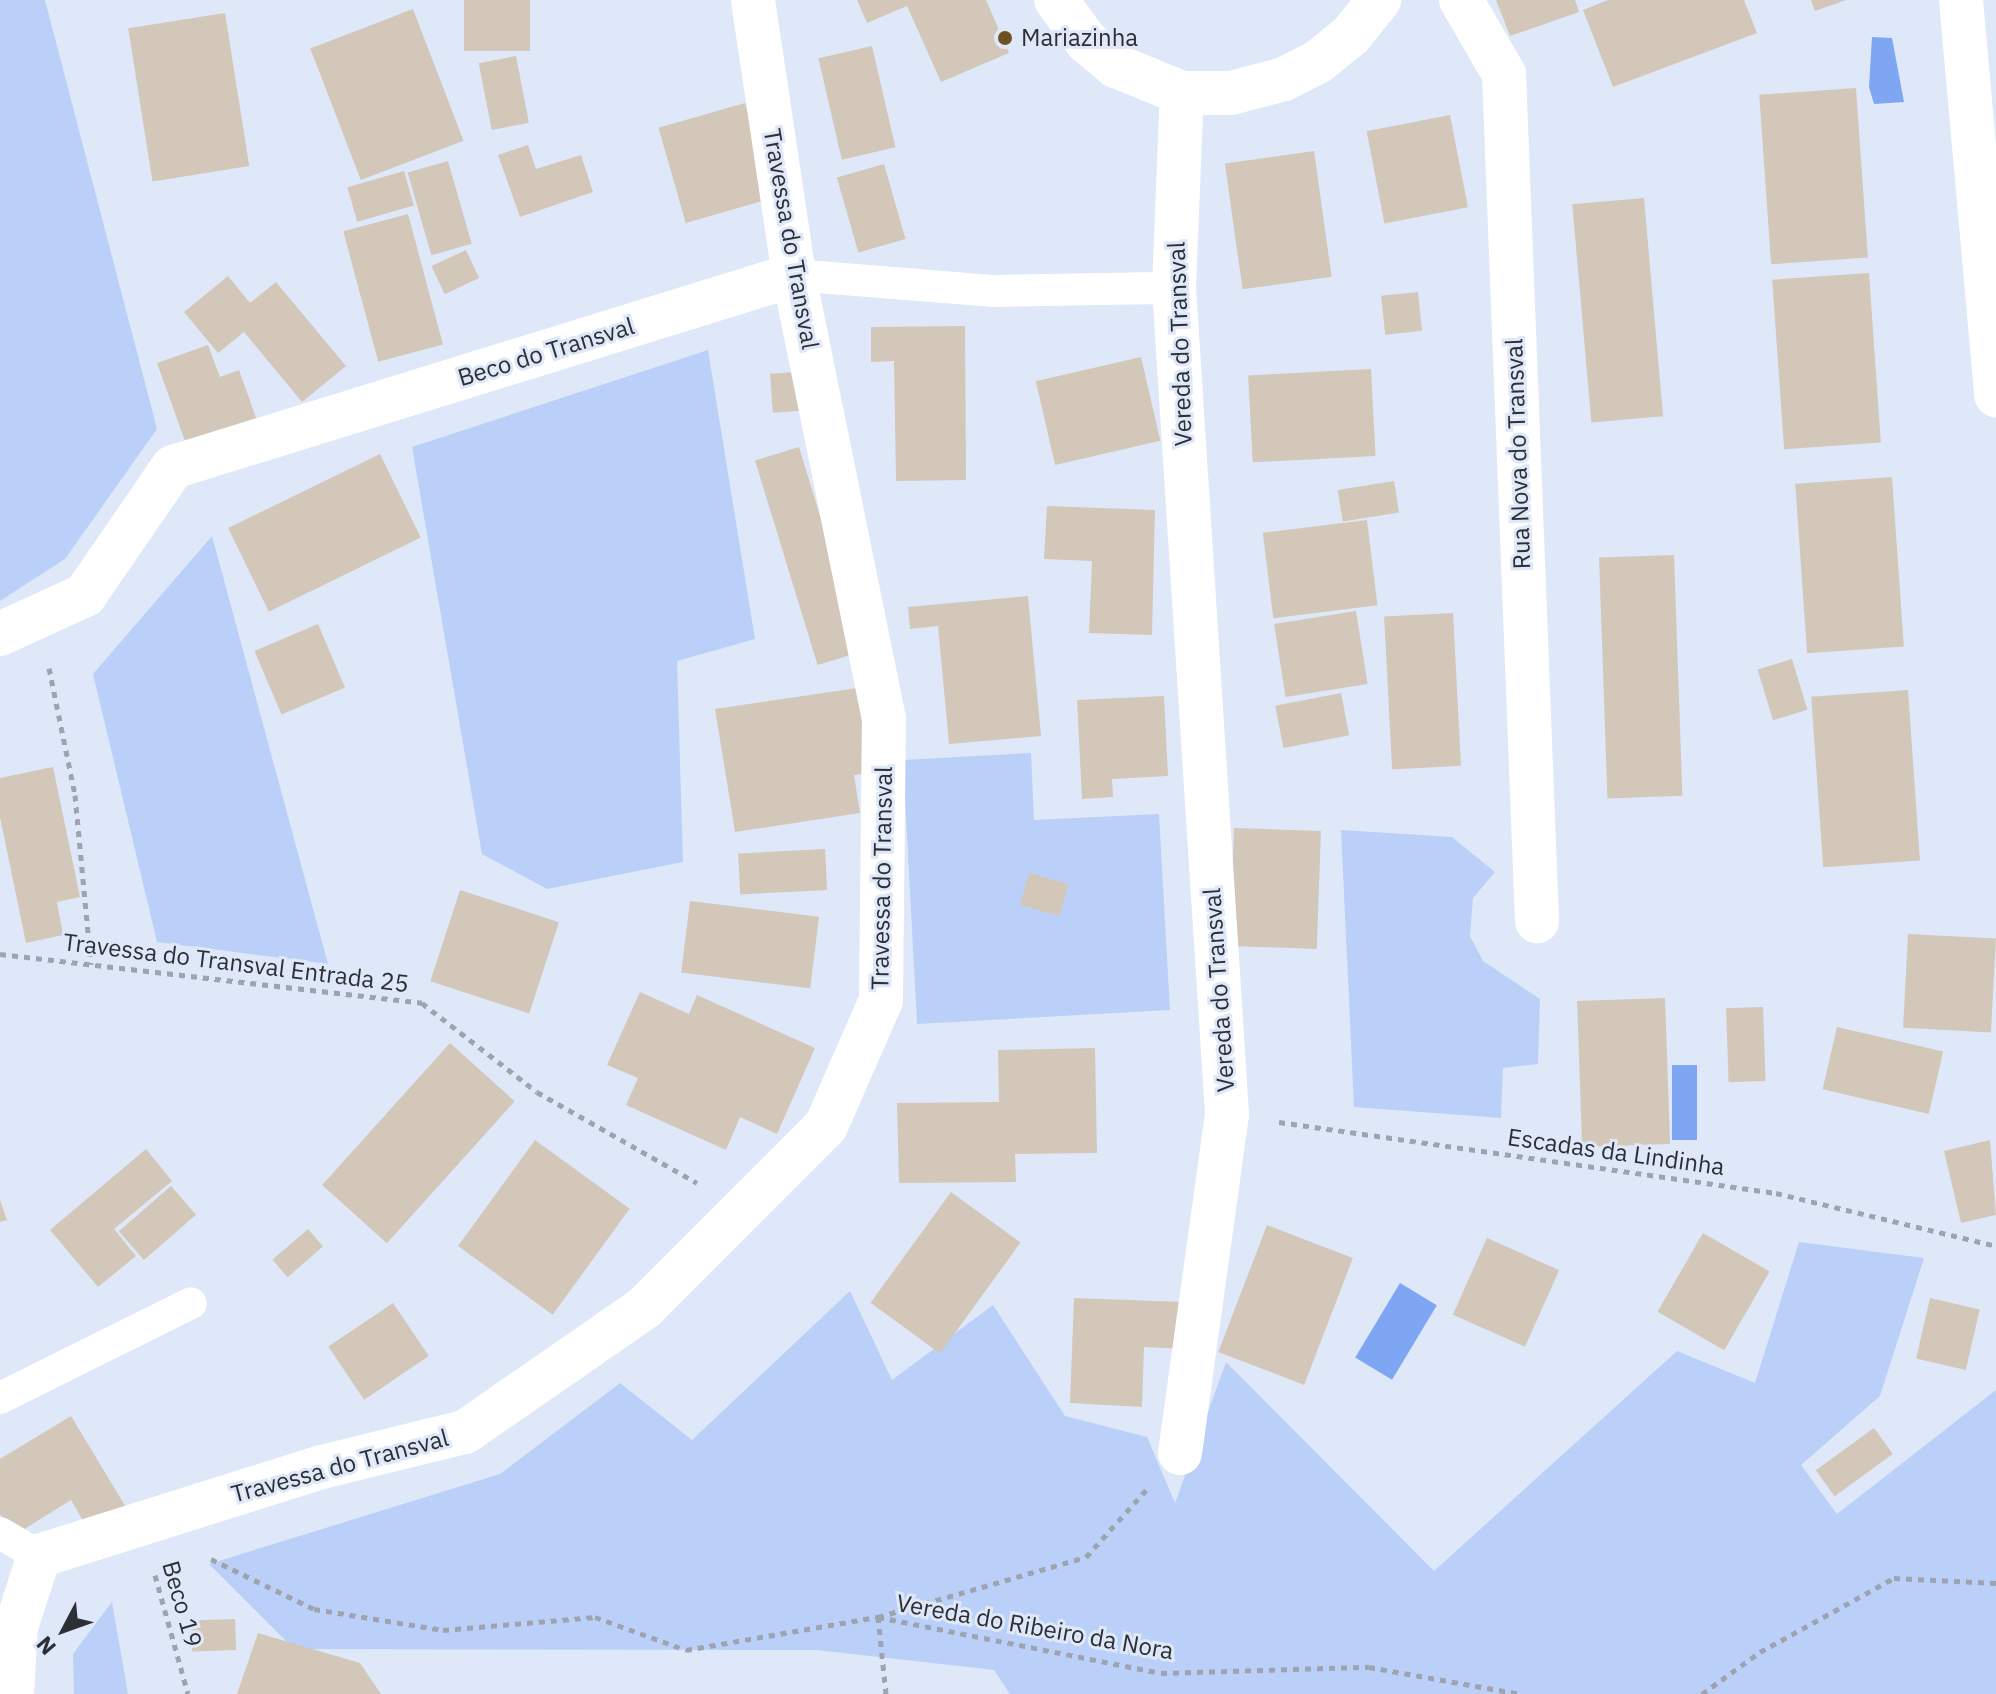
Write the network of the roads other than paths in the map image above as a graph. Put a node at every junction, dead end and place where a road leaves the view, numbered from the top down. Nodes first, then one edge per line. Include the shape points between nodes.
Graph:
1 (753, 0) edge
2 (1056, 0) edge
3 (1379, 0) edge
4 (1461, 0) edge
5 (1961, 0) edge
6 (1182, 93) junction
7 (794, 275) junction
8 (1174, 288) junction
9 (1996, 395) edge
10 (19, 625) edge
11 (1537, 921) dead end
12 (191, 1303) dead end
13 (0, 1398) edge
14 (1180, 1453) road end
15 (0, 1533) edge
16 (39, 1556) junction
17 (12, 1694) edge

1 - 7 street, Travessa do Transval
2 - 6 street via 1087,42 1116,66
3 - 6 street via 1351,35 1319,61 1284,79 1231,93
4 - 11 street, Rua Nova do Transval via 1504,74
5 - 9 street
6 - 8 street, Vereda do Transval
7 - 8 lane, Beco do Transval via 994,291
7 - 10 street, Beco do Transval via 173,467 85,595
7 - 16 street, Travessa do Transval via 884,719 881,1000 826,1126 644,1308 465,1432 322,1467
8 - 14 street, Vereda do Transval via 1227,1114
12 - 13 lane
15 - 16 lane
16 - 17 street via 16,1627

